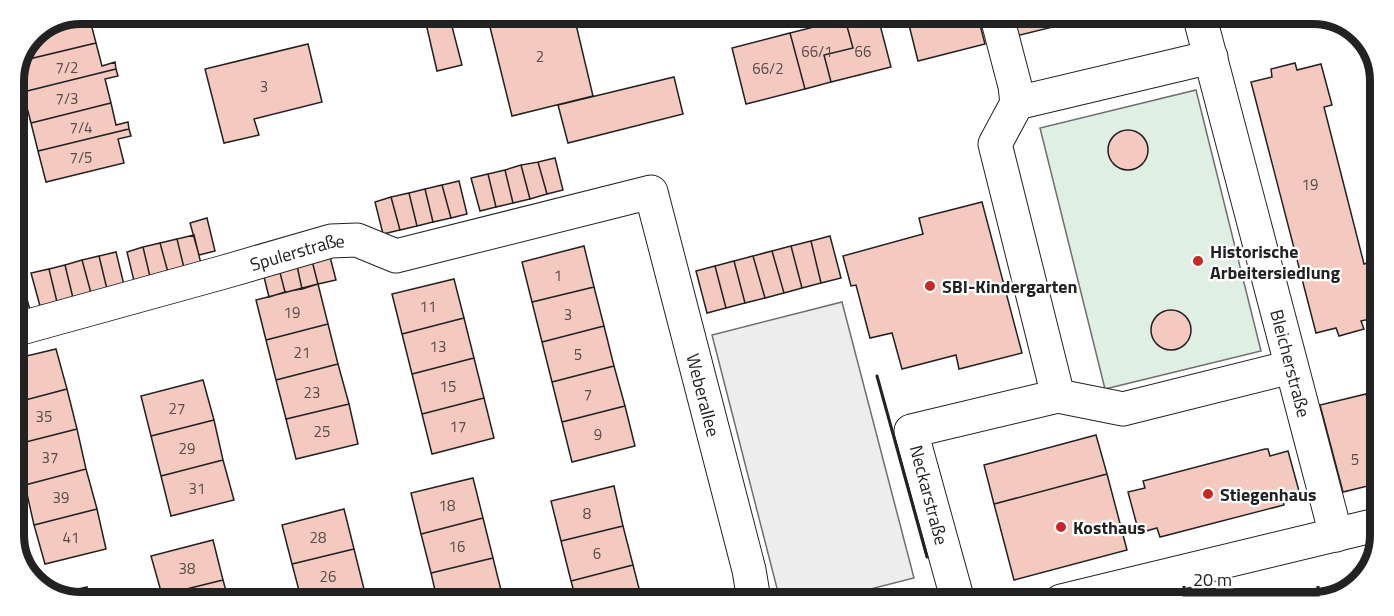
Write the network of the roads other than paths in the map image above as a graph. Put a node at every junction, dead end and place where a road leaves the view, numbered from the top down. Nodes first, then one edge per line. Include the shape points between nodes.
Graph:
1 (999, 24) edge
2 (1202, 24) edge
3 (1211, 57) junction
4 (1017, 103) junction
5 (651, 192) joint
6 (24, 327) edge
7 (1291, 368) junction
8 (1059, 396) junction
9 (1370, 526) edge
10 (1336, 535) junction
11 (753, 592) edge
12 (956, 592) edge
13 (1102, 592) edge

1 - 4 street
2 - 3 street, Bleicherstraße
3 - 4 street
3 - 7 street, Bleicherstraße
4 - 8 street via 995,144
5 - 6 street, Spulerstraße via 396,256 357,240 331,241
5 - 11 street, Weberallee
7 - 8 street, Neckarstraße via 1124,409
7 - 10 street, Bleicherstraße
8 - 12 street, Neckarstraße via 912,430
9 - 10 street
10 - 13 street

